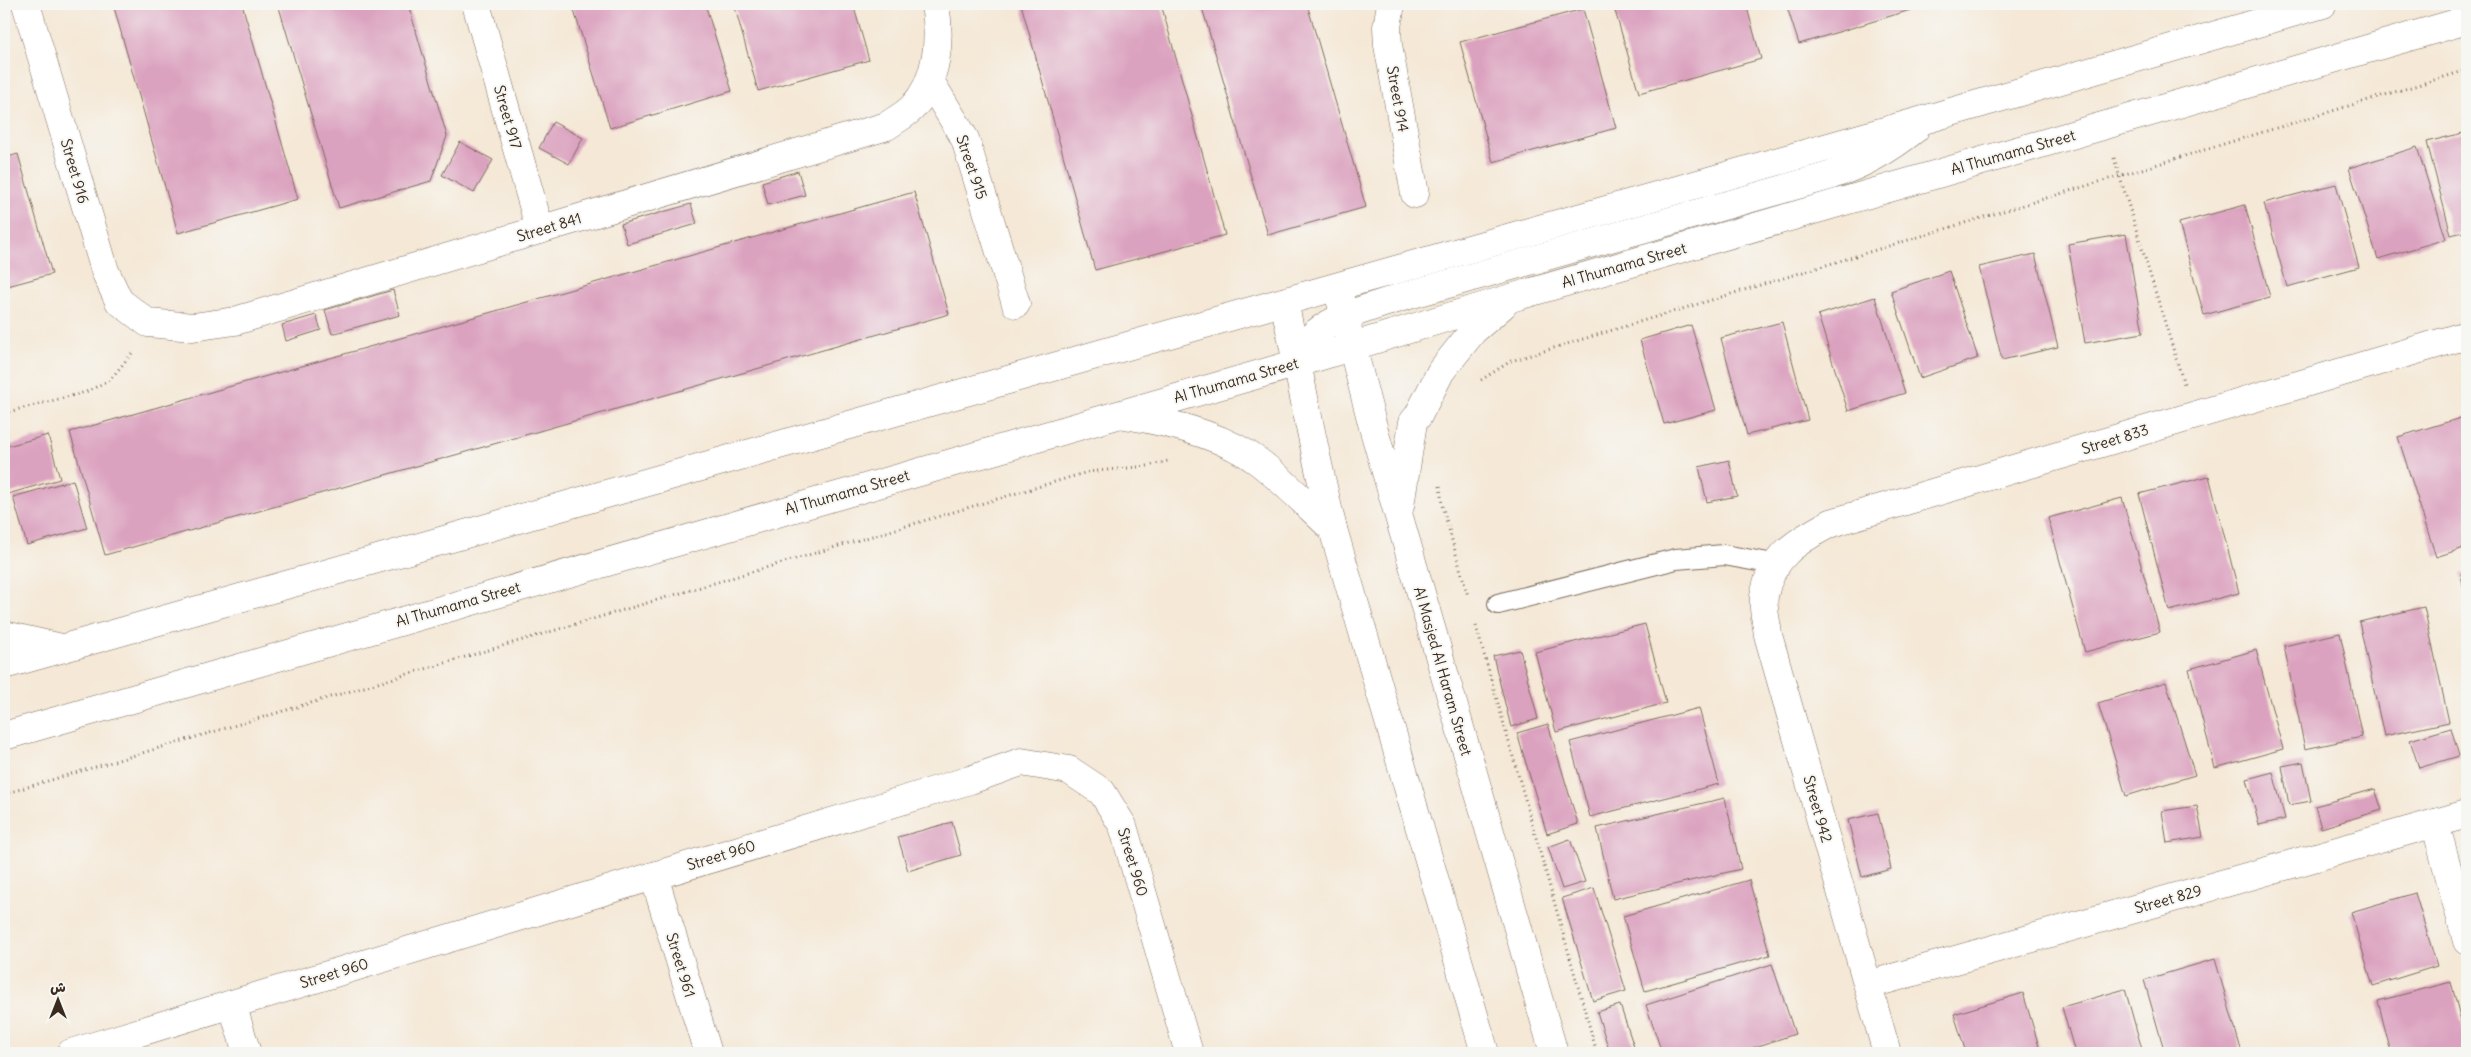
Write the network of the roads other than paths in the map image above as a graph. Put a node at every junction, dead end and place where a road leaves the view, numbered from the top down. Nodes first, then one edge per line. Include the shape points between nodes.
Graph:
1 (26, 4) edge
2 (476, 4) edge
3 (935, 4) edge
4 (1391, 4) edge
5 (2323, 4) edge
6 (2467, 20) edge
7 (930, 82) junction
8 (1927, 119) junction
9 (1414, 194) dead end
10 (540, 230) junction
11 (1337, 287) junction
12 (1511, 298) junction
13 (1284, 302) junction
14 (1016, 304) dead end
15 (1345, 317) junction
16 (148, 323) joint
17 (2467, 335) edge
18 (1352, 347) junction
19 (1298, 363) junction
20 (1116, 414) junction
21 (1398, 515) junction
22 (1333, 529) junction
23 (1774, 564) junction
24 (1498, 604) dead end
25 (4, 635) edge
26 (64, 648) junction
27 (4, 665) edge
28 (4, 736) edge
29 (2467, 814) edge
30 (2435, 823) junction
31 (654, 876) junction
32 (2467, 941) edge
33 (1868, 985) junction
34 (232, 1004) junction
35 (72, 1053) edge
36 (247, 1053) edge
37 (708, 1053) edge
38 (1189, 1053) edge
39 (1486, 1053) edge
40 (1554, 1053) edge
41 (1887, 1053) edge

1 - 16 street, Street 916 via 104,271 119,301
2 - 10 street, Street 917
3 - 7 street via 938,44
4 - 9 street, Street 914 via 1388,45
5 - 8 street
6 - 12 street, Al Thumama Street
7 - 10 street, Street 841 via 912,108 887,126
7 - 14 street, Street 915 via 965,140
8 - 11 street
8 - 15 street via 1888,150 1862,165 1830,176 1402,297
10 - 16 street, Street 841 via 235,321 193,326
11 - 13 street
11 - 15 street, Al Masjed Al Haram Street
12 - 18 street, Al Thumama Street
12 - 21 street via 1473,331 1441,371 1413,422
13 - 19 street
13 - 26 street
15 - 18 street, Al Masjed Al Haram Street
15 - 19 street via 1310,337 1302,346
17 - 23 street, Street 833 via 1831,523 1798,540
18 - 19 street, Al Thumama Street
18 - 21 street, Al Masjed Al Haram Street
19 - 20 street, Al Thumama Street
19 - 22 street
20 - 22 street via 1166,422 1214,438 1258,461
20 - 28 street, Al Thumama Street
21 - 40 street, Al Masjed Al Haram Street
22 - 39 street
23 - 24 lane via 1724,555 1676,558
23 - 33 street, Street 942 via 1764,598 1768,635
25 - 26 street
26 - 27 street
29 - 30 street, Street 829
30 - 32 street
30 - 33 street, Street 829
31 - 34 street, Street 960
31 - 37 street, Street 961
31 - 38 street, Street 960 via 1021,762 1069,770 1102,792 1124,826
33 - 41 street, Street 942
34 - 35 street, Street 960
34 - 36 street

